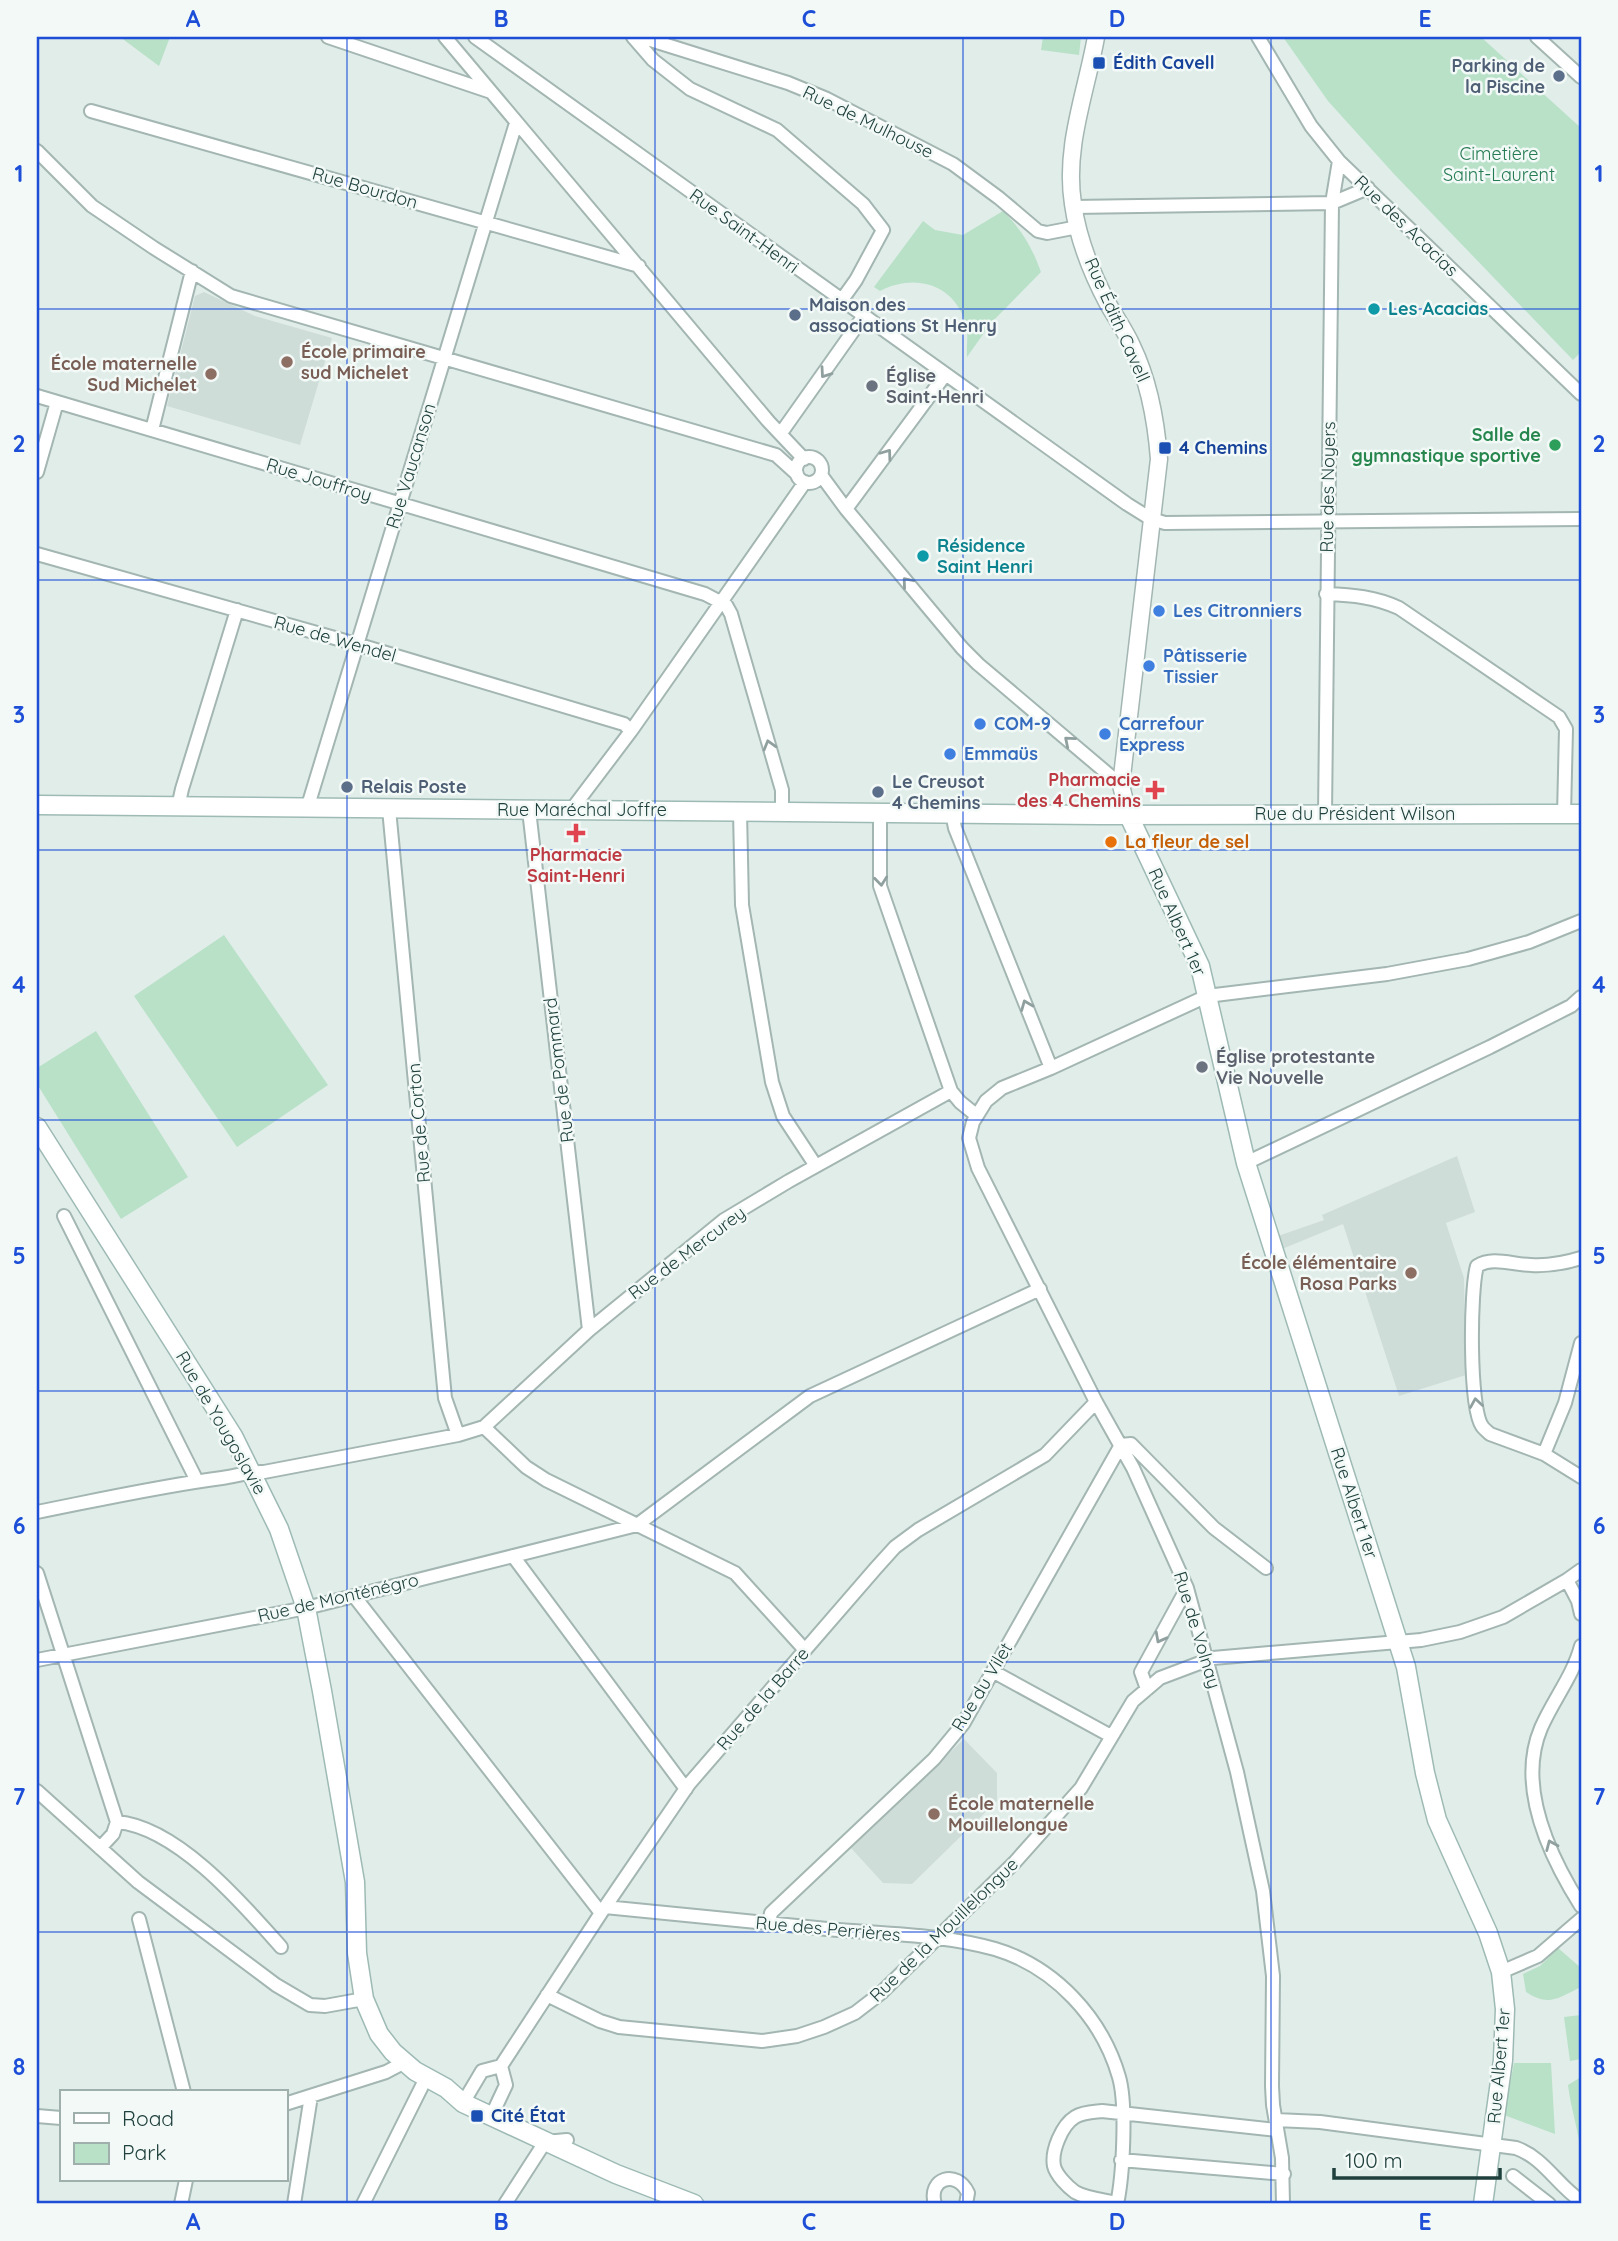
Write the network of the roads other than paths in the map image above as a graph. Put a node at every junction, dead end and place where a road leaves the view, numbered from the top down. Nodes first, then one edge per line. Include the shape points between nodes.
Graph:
1 (328, 37) edge
2 (445, 37) edge
3 (475, 37) edge
4 (633, 37) edge
5 (641, 37) edge
6 (1096, 37) edge
7 (1258, 37) edge
8 (1537, 37) edge
9 (1581, 77) edge
10 (491, 92) junction
11 (91, 111) dead end
12 (516, 123) junction
13 (37, 151) edge
14 (1339, 161) junction
15 (1368, 188) junction
16 (1332, 203) junction
17 (1073, 207) junction
18 (487, 223) junction
19 (1078, 227) junction
20 (639, 266) junction
21 (192, 271) junction
22 (841, 300) junction
23 (863, 317) junction
24 (445, 358) junction
25 (944, 375) junction
26 (1578, 386) edge
27 (37, 396) edge
28 (57, 402) junction
29 (152, 430) junction
30 (781, 433) junction
31 (804, 459) junction
32 (37, 472) edge
33 (821, 475) junction
34 (801, 478) junction
35 (399, 504) junction
36 (846, 509) junction
37 (1151, 519) junction
38 (1581, 519) edge
39 (1327, 521) junction
40 (37, 554) edge
41 (1326, 594) junction
42 (721, 601) junction
43 (237, 610) junction
44 (356, 644) junction
45 (631, 730) junction
46 (1121, 785) junction
47 (37, 806) edge
48 (178, 807) junction
49 (307, 808) junction
50 (389, 809) junction
51 (529, 810) junction
52 (575, 810) junction
53 (740, 811) junction
54 (782, 812) junction
55 (880, 813) junction
56 (953, 813) junction
57 (1128, 814) junction
58 (1325, 814) junction
59 (1573, 814) edge
60 (1581, 921) edge
61 (1207, 996) junction
62 (1581, 998) edge
63 (1051, 1068) junction
64 (951, 1091) junction
65 (976, 1115) junction
66 (37, 1127) edge
67 (1246, 1163) junction
68 (816, 1166) junction
69 (64, 1216) dead end
70 (1581, 1258) edge
71 (1040, 1289) junction
72 (589, 1330) junction
73 (1581, 1343) edge
74 (1096, 1402) junction
75 (484, 1427) junction
76 (458, 1435) junction
77 (1121, 1445) junction
78 (1544, 1454) junction
79 (252, 1471) junction
80 (1581, 1477) edge
81 (197, 1481) junction
82 (37, 1512) edge
83 (637, 1525) junction
84 (513, 1556) junction
85 (1266, 1568) dead end
86 (1581, 1570) edge
87 (37, 1573) edge
88 (1567, 1580) junction
89 (1187, 1588) junction
90 (354, 1596) junction
91 (306, 1608) junction
92 (1581, 1614) edge
93 (1398, 1641) junction
94 (1581, 1646) edge
95 (805, 1650) junction
96 (62, 1655) junction
97 (1207, 1659) junction
98 (37, 1660) edge
99 (994, 1672) junction
100 (1147, 1689) junction
101 (1111, 1736) junction
102 (686, 1789) junction
103 (37, 1791) edge
104 (117, 1822) junction
105 (100, 1849) junction
106 (1581, 1906) edge
107 (603, 1910) junction
108 (139, 1919) dead end
109 (1581, 1919) edge
110 (769, 1923) junction
111 (937, 1939) junction
112 (281, 1947) dead end
113 (1501, 1972) junction
114 (547, 1995) junction
115 (364, 2000) junction
116 (405, 2062) junction
117 (501, 2066) junction
118 (426, 2078) junction
119 (183, 2090) edge
120 (311, 2096) junction
121 (466, 2098) junction
122 (287, 2103) edge
123 (493, 2112) junction
124 (1123, 2115) junction
125 (37, 2116) edge
126 (60, 2118) edge
127 (1276, 2125) junction
128 (567, 2140) junction
129 (545, 2142) junction
130 (1492, 2145) junction
131 (1121, 2160) junction
132 (1284, 2174) junction
133 (1513, 2176) dead end
134 (186, 2182) edge
135 (1581, 2201) edge
136 (691, 2203) edge
137 (181, 2204) edge
138 (294, 2204) edge
139 (363, 2204) edge
140 (505, 2204) edge
141 (935, 2204) edge
142 (966, 2204) edge
143 (1118, 2204) edge
144 (1283, 2204) edge
145 (1483, 2204) edge
146 (1549, 2204) edge

1 - 10 street
2 - 10 street
3 - 22 street, Rue Saint-Henri
4 - 22 street via 653,60 690,89 777,130 863,204 883,230
5 - 19 street, Rue de Mulhouse via 827,99 953,164 1038,231
6 - 17 street, Rue Édith Cavell via 1074,134
7 - 14 street, Rue des Acacias via 1311,126
8 - 9 street
10 - 12 street
11 - 18 street, Rue Bourdon
12 - 18 street, Rue Vaucanson
12 - 20 street
13 - 21 street via 92,206
14 - 15 street, Rue des Acacias
14 - 16 street, Rue des Noyers
15 - 16 street
15 - 26 street, Rue des Acacias
16 - 17 street
16 - 39 street, Rue des Noyers
17 - 19 street, Rue Édith Cavell
18 - 20 street, Rue Bourdon
18 - 24 street, Rue Vaucanson
19 - 37 street, Rue Édith Cavell via 1107,302 1132,345 1153,410 1159,459
20 - 30 street
21 - 24 street via 231,296
21 - 29 street
22 - 23 street, Rue Saint-Henri
23 - 25 street, Rue Saint-Henri
23 -> 30 street
24 - 34 street via 776,455
24 - 35 street, Rue Vaucanson
36 -> 25 street
25 - 37 street, Rue Saint-Henri
27 - 28 street, Rue Jouffroy
28 - 29 street, Rue Jouffroy
28 - 32 street
29 - 35 street, Rue Jouffroy
30 - 31 street
31 - 33 street via 817,460
31 - 34 street via 798,465
33 - 34 street via 814,482
33 - 36 street
34 - 42 street
35 - 42 street, Rue Jouffroy
35 - 44 street, Rue Vaucanson
46 -> 36 street via 978,664
37 - 39 street via 1165,523
37 - 46 street, Rue Édith Cavell
38 - 39 street
39 - 41 street, Rue des Noyers
40 - 43 street, Rue de Wendel
41 - 58 street, Rue des Noyers
41 - 59 street via 1362,595 1399,608 1559,718 1566,729
42 - 45 street
54 -> 42 street via 782,790 732,614
43 - 44 street, Rue de Wendel
43 - 48 street
44 - 45 street, Rue de Wendel via 624,724
44 - 49 street, Rue Vaucanson
45 - 52 street
46 - 57 street, Rue Édith Cavell
47 - 48 main road, Rue Maréchal Joffre
48 - 49 main road, Rue Maréchal Joffre
49 - 50 main road, Rue Maréchal Joffre
50 - 51 main road, Rue Maréchal Joffre
50 - 76 street, Rue de Corton via 445,1398
51 - 52 main road, Rue Maréchal Joffre
51 - 72 street, Rue de Pommard
52 - 53 main road, Rue Maréchal Joffre
53 - 54 main road, Rue Maréchal Joffre
53 - 68 street via 742,905 772,1082 783,1116
54 - 55 main road, Rue Maréchal Joffre
55 - 56 main road, Rue Maréchal Joffre
55 -> 64 street via 880,886
56 - 57 main road, Rue Maréchal Joffre
63 -> 56 street via 955,828
57 - 58 main road, Rue du Président Wilson
57 - 61 main road, Rue Albert 1er via 1195,954
58 - 59 main road, Rue du Président Wilson
60 - 61 street via 1468,959
61 - 63 street
61 - 67 main road, Rue Albert 1er
62 - 67 street via 1490,1047
63 - 65 street, Rue de Volnay via 1002,1088
64 - 65 street
64 - 68 street, Rue de Mercurey
65 - 71 street, Rue de Volnay via 969,1138 971,1150
66 - 79 main road, Rue de Yougoslavie
67 - 93 main road, Rue Albert 1er
68 - 72 street, Rue de Mercurey via 724,1220
69 - 81 street
78 -> 70 street via 1482,1427 1474,1383 1476,1266 1484,1261 1550,1265
71 - 74 street, Rue de Volnay
71 - 83 street via 810,1396
72 - 75 street, Rue de Mercurey
73 - 78 street via 1565,1403
74 - 77 street, Rue de Volnay
74 - 95 street, Rue de la Barre via 1045,1455 895,1548
75 - 76 street
75 - 83 street via 533,1472
76 - 79 street
77 - 85 street via 1131,1444 1214,1528
77 - 89 street, Rue de Volnay
77 - 99 street, Rue du Vilet
78 - 80 street
79 - 81 street
79 - 91 main road, Rue de Yougoslavie via 279,1529
81 - 82 street
83 - 84 street, Rue de Monténégro
83 - 95 street via 735,1573
84 - 90 street, Rue de Monténégro
84 - 102 street
86 - 88 street
87 - 96 street
88 - 92 street
88 - 93 street via 1481,1625
89 - 97 street, Rue de Volnay
89 -> 100 street via 1141,1672
90 - 91 street, Rue de Monténégro
90 - 107 street
91 - 96 street, Rue de Monténégro
91 - 115 main road, Rue de Yougoslavie via 355,1882
93 - 97 street, Rue de la Mouillelongue
93 - 113 main road, Rue Albert 1er via 1437,1820
106 -> 94 street via 1538,1814 1531,1773 1540,1729
95 - 102 street, Rue de la Barre
96 - 98 street, Rue de Monténégro
96 - 104 street
97 - 100 street, Rue de la Mouillelongue via 1160,1678
97 - 127 street, Rue de Volnay via 1263,1891 1273,1976
99 - 101 street
99 - 110 street, Rue du Vilet via 963,1724 934,1759 771,1913
100 - 101 street, Rue de la Mouillelongue via 1133,1701
101 - 111 street, Rue de la Mouillelongue via 1081,1788 1015,1863
102 - 107 street, Rue de la Barre
103 - 105 street
104 - 105 street
104 - 112 street via 135,1824 194,1860 228,1888
105 - 115 street via 264,1977 310,2005
107 - 110 street, Rue des Perrières
107 - 114 street, Rue de la Barre
108 - 119 street
109 - 113 street via 1538,1956
110 - 111 street, Rue des Perrières
111 - 114 street, Rue de la Mouillelongue via 855,2013 797,2036 762,2041 619,2027
111 - 124 street, Rue des Perrières via 995,1949 1054,1978 1087,2013 1103,2042 1120,2078
113 - 130 main road, Rue Albert 1er via 1503,2060
114 - 117 street, Rue de la Barre
115 - 116 main road, Rue de Yougoslavie via 379,2034
116 - 118 main road, Rue de Yougoslavie
116 - 120 street
117 - 121 street, Rue de la Barre via 482,2071
117 - 123 street via 506,2084
118 - 121 main road, Rue de Yougoslavie
118 - 139 street
120 - 122 street
120 - 138 street
121 - 123 main road, Rue de Yougoslavie
123 - 128 main road
123 - 129 main road
124 - 127 street
124 - 131 street, Rue des Perrières
124 - 143 street, Rue des Perrières via 1102,2111 1073,2118 1055,2150 1054,2168 1076,2193
125 - 126 street
127 - 130 street via 1320,2122
127 - 132 street, Rue de Volnay
128 - 129 street
128 - 136 main road via 660,2182
129 - 136 main road
129 - 140 street
130 - 135 street via 1534,2156
130 - 145 main road, Rue Albert 1er
131 - 132 street
131 - 143 street, Rue des Perrières
132 - 144 street, Rue de Volnay
133 - 146 street
134 - 137 street
141 - 142 street via 936,2187 954,2179 965,2186

